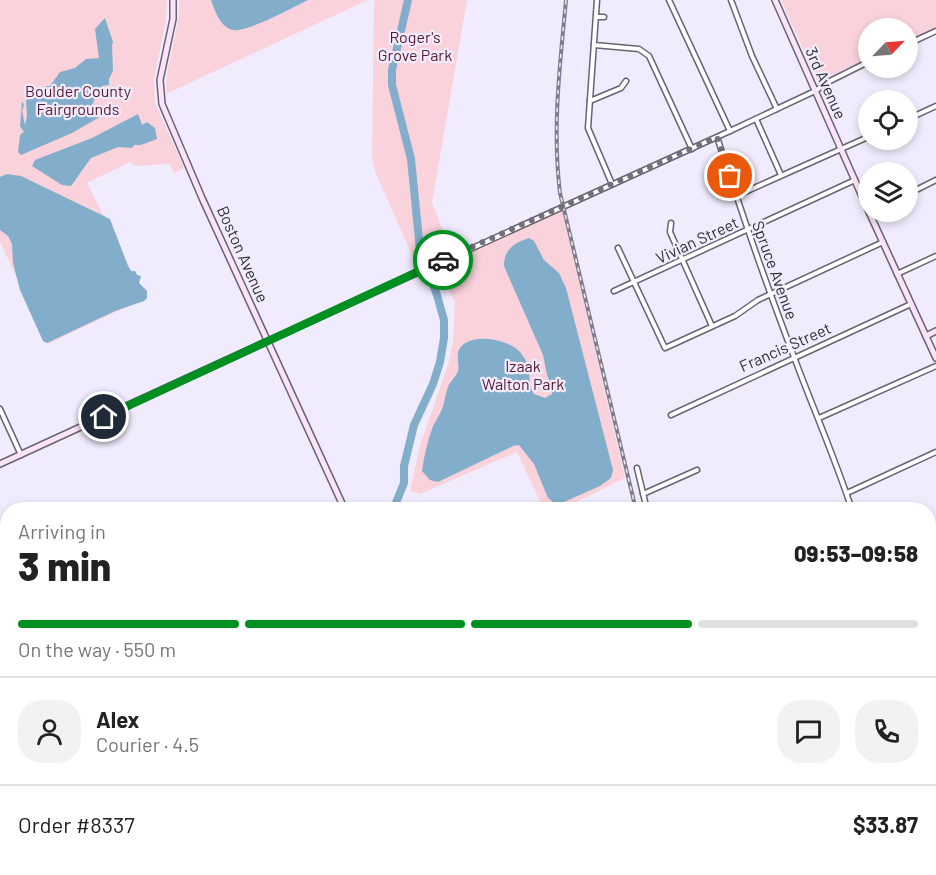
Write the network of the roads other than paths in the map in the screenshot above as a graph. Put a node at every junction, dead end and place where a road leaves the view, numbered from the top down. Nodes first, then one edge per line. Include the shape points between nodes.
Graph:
1 (173, 0) edge
2 (597, 0) edge
3 (669, 0) edge
4 (731, 0) edge
5 (775, 0) edge
6 (597, 17) junction
7 (604, 17) dead end
8 (936, 31) edge
9 (918, 39) edge
10 (594, 45) junction
11 (858, 67) edge
12 (626, 81) dead end
13 (815, 91) junction
14 (590, 101) junction
15 (936, 106) edge
16 (777, 109) junction
17 (918, 114) edge
18 (756, 119) junction
19 (729, 131) junction
20 (717, 137) junction
21 (858, 141) edge
22 (692, 148) junction
23 (841, 149) junction
24 (781, 174) junction
25 (855, 180) junction
26 (936, 180) edge
27 (612, 184) junction
28 (858, 187) edge
29 (918, 189) edge
30 (736, 196) junction
31 (874, 222) edge
32 (671, 223) dead end
33 (747, 229) junction
34 (883, 242) junction
35 (618, 248) dead end
36 (936, 256) edge
37 (682, 260) junction
38 (897, 274) junction
39 (634, 282) junction
40 (614, 291) dead end
41 (771, 294) junction
42 (911, 304) junction
43 (712, 326) junction
44 (936, 331) edge
45 (926, 336) junction
46 (268, 341) junction
47 (794, 358) junction
48 (936, 358) edge
49 (936, 366) edge
50 (0, 409) edge
51 (670, 415) dead end
52 (819, 418) junction
53 (936, 452) edge
54 (21, 454) junction
55 (0, 464) edge
56 (637, 468) dead end
57 (697, 470) dead end
58 (847, 493) junction
59 (643, 494) junction
60 (341, 502) edge
61 (645, 502) edge
62 (850, 502) edge

1 - 46 street, Boston Avenue via 173,19 160,80 162,104
2 - 6 street
3 - 19 street
4 - 16 street
5 - 13 street, 3rd Avenue
6 - 7 street
6 - 10 street
8 - 9 street
10 - 14 street
10 - 22 street via 645,51
11 - 13 street
12 - 14 street via 621,88
13 - 16 street
13 - 23 street, 3rd Avenue
14 - 27 street via 589,133
15 - 17 street
16 - 18 street
18 - 19 street
18 - 24 street
19 - 20 street
20 - 22 street
20 - 30 street, Spruce Avenue
21 - 23 street
22 - 27 street
23 - 24 street
23 - 25 street, 3rd Avenue
24 - 30 street
25 - 28 street, 3rd Avenue
25 - 33 street, Vivian Street
26 - 29 street
27 - 46 street
30 - 33 street, Spruce Avenue
31 - 34 street, 3rd Avenue
32 - 37 street via 670,232
33 - 37 street, Vivian Street
33 - 41 street, Spruce Avenue
34 - 38 street, 3rd Avenue
34 - 41 street
35 - 39 street
36 - 38 street
37 - 39 street, Vivian Street
37 - 43 street
38 - 42 street, 3rd Avenue
39 - 40 street, Vivian Street
39 - 43 street via 665,348
41 - 43 street
41 - 47 street, Spruce Avenue
42 - 45 street, 3rd Avenue
42 - 47 street, Francis Street
44 - 45 street
45 - 48 street, 3rd Avenue
46 - 54 street
46 - 60 street, Boston Avenue
47 - 51 street, Francis Street
47 - 52 street, Spruce Avenue
49 - 52 street
50 - 54 street
52 - 58 street, Spruce Avenue
53 - 58 street
54 - 55 street
56 - 59 street
57 - 59 street
58 - 62 street, Spruce Avenue
59 - 61 street

